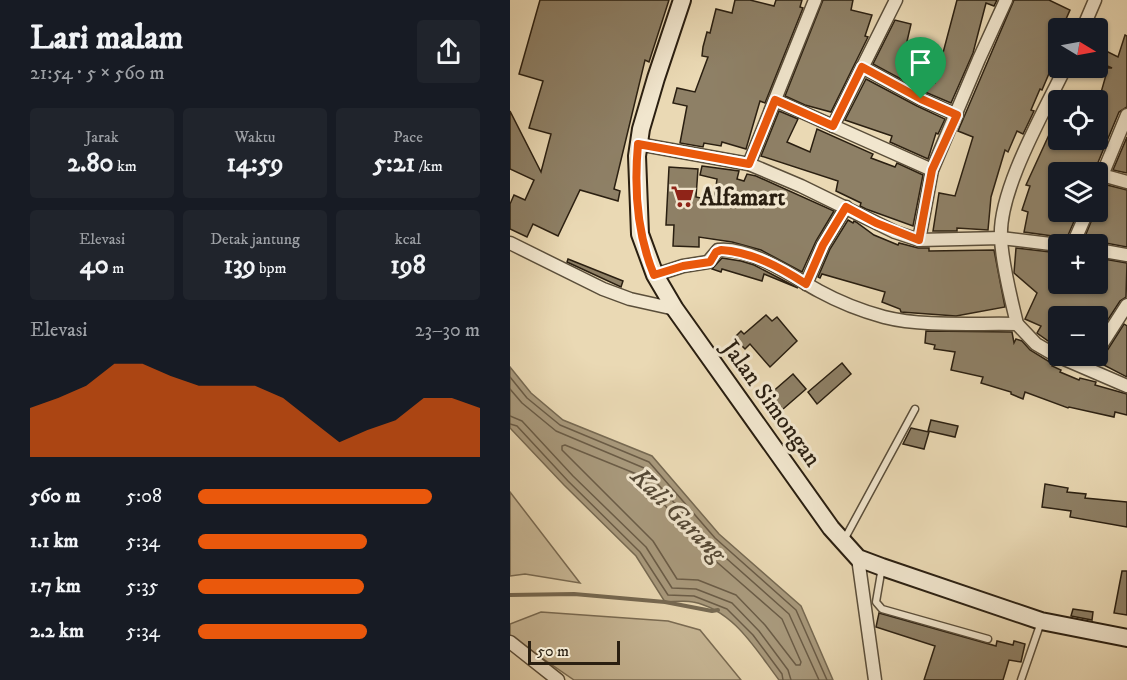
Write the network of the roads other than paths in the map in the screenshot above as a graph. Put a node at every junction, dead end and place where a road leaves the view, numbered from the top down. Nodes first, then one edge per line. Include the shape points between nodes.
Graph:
1 (682, 0) edge
2 (815, 0) edge
3 (896, 0) edge
4 (1006, 0) edge
5 (1095, 0) edge
6 (1087, 18) edge
7 (862, 67) junction
8 (1060, 78) edge
9 (775, 100) junction
10 (957, 115) junction
11 (1127, 115) edge
12 (833, 126) junction
13 (638, 144) junction
14 (1107, 162) edge
15 (749, 164) junction
16 (932, 170) junction
17 (1108, 181) edge
18 (1127, 182) edge
19 (846, 207) junction
20 (1001, 238) junction
21 (919, 240) junction
22 (510, 243) edge
23 (1048, 244) edge
24 (1108, 252) edge
25 (1127, 255) edge
26 (654, 275) junction
27 (806, 284) junction
28 (1127, 305) edge
29 (675, 309) junction
30 (1017, 324) junction
31 (1108, 334) edge
32 (1088, 366) edge
33 (1086, 369) junction
34 (1127, 386) edge
35 (915, 409) dead end
36 (844, 541) junction
37 (858, 558) junction
38 (882, 567) junction
39 (1041, 621) junction
40 (1127, 638) edge
41 (988, 639) dead end
42 (511, 645) edge
43 (558, 680) edge
44 (875, 680) edge
45 (1021, 680) edge

1 - 13 main road, Jalan Simongan
2 - 9 street
3 - 7 street
4 - 10 street
5 - 6 street
7 - 10 street
7 - 12 street
8 - 20 street via 1004,203
9 - 12 street
9 - 15 street
10 - 16 street
11 - 14 street
12 - 16 street
13 - 15 street
13 - 26 main road, Jalan Simongan via 640,234
15 - 19 street
16 - 21 street
17 - 18 street
19 - 21 street
19 - 27 street
20 - 21 street
20 - 23 street
20 - 30 street
22 - 29 street via 603,289
24 - 25 street
26 - 27 street via 710,262 721,250 755,257
26 - 29 main road, Jalan Simongan
27 - 30 street via 886,318
28 - 31 street
29 - 36 main road, Jalan Simongan
30 - 33 street via 1054,356
32 - 33 street
33 - 34 street
35 - 36 lane
36 - 37 main road, Jalan Simongan
37 - 38 main road, Jalan Simongan
37 - 44 street
38 - 39 main road, Jalan Simongan
38 - 41 lane via 876,602 882,609
39 - 40 main road, Jalan Simongan
39 - 45 lane
42 - 43 street

